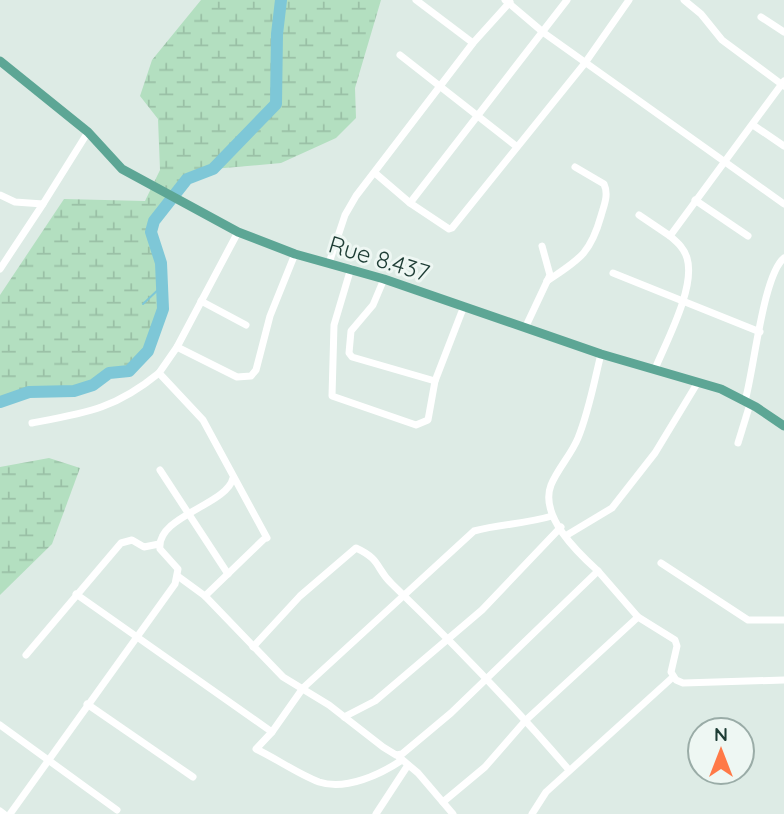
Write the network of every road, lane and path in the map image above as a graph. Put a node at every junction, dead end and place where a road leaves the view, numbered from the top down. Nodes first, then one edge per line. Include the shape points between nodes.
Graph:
1 (416, 0) edge
2 (567, 0) edge
3 (629, 0) edge
4 (684, 0) edge
5 (508, 1) edge
6 (761, 17) dead end
7 (784, 32) edge
8 (544, 33) junction
9 (473, 43) junction
10 (400, 55) dead end
11 (0, 61) edge
12 (585, 62) junction
13 (783, 84) edge
14 (438, 87) junction
15 (478, 117) junction
16 (753, 125) junction
17 (88, 132) junction
18 (516, 146) junction
19 (784, 146) edge
20 (724, 161) junction
21 (575, 167) dead end
22 (374, 173) junction
23 (0, 195) edge
24 (695, 200) junction
25 (410, 203) junction
26 (43, 204) junction
27 (784, 204) edge
28 (639, 215) dead end
29 (238, 232) junction
30 (670, 236) junction
31 (748, 236) dead end
32 (542, 246) dead end
33 (295, 254) junction
34 (782, 262) edge
35 (329, 264) junction
36 (351, 268) junction
37 (0, 269) edge
38 (613, 273) dead end
39 (384, 279) junction
40 (547, 281) junction
41 (201, 301) junction
42 (682, 302) junction
43 (464, 306) junction
44 (246, 325) dead end
45 (526, 326) junction
46 (760, 332) junction
47 (177, 347) junction
48 (601, 354) junction
49 (655, 369) junction
50 (159, 373) junction
51 (435, 381) junction
52 (698, 383) junction
53 (747, 402) junction
54 (32, 424) dead end
55 (784, 426) edge
56 (738, 443) dead end
57 (160, 470) dead end
58 (233, 478) junction
59 (188, 514) junction
60 (552, 516) junction
61 (561, 527) junction
62 (567, 535) junction
63 (159, 544) junction
64 (661, 563) dead end
65 (598, 571) junction
66 (228, 574) junction
67 (179, 577) junction
68 (76, 594) junction
69 (205, 596) junction
70 (405, 596) junction
71 (638, 617) junction
72 (784, 620) edge
73 (138, 636) junction
74 (445, 639) junction
75 (253, 647) junction
76 (26, 655) dead end
77 (673, 677) junction
78 (487, 678) junction
79 (784, 680) edge
80 (303, 688) junction
81 (87, 704) junction
82 (344, 717) junction
83 (526, 720) junction
84 (0, 725) edge
85 (272, 732) junction
86 (47, 760) junction
87 (402, 760) junction
88 (569, 770) junction
89 (193, 777) dead end
90 (443, 802) junction
91 (117, 810) dead end
92 (538, 812) edge
93 (10, 814) edge
94 (376, 814) edge
95 (453, 814) edge

1 - 9 street
2 - 8 street
3 - 12 street
4 - 13 street via 722,40
5 - 8 street
5 - 9 street
6 - 7 street
8 - 12 street
8 - 15 street
9 - 14 street
10 - 14 street
11 - 17 main road, Rue 8.437
12 - 18 street
12 - 20 street
13 - 16 street
14 - 15 street
14 - 22 street
15 - 18 street
15 - 25 street
16 - 19 street
16 - 20 street
17 - 26 street
17 - 29 main road, Rue 8.437 via 122,169
18 - 25 street via 452,229
20 - 24 street
20 - 27 street
21 - 40 street via 604,184 605,204 589,249 568,270
22 - 25 street
22 - 35 street via 350,205
23 - 26 street via 15,202
24 - 30 street
24 - 31 street
26 - 37 street
28 - 30 street
29 - 33 main road, Rue 8.437
29 - 41 street
30 - 42 street via 687,257
32 - 40 street via 550,267
33 - 35 main road, Rue 8.437
33 - 47 street via 251,376 237,377
34 - 46 street via 768,285
35 - 36 main road, Rue 8.437
36 - 39 main road, Rue 8.437
36 - 51 street via 333,331 332,396 422,425 428,420
38 - 42 street
39 - 43 main road, Rue 8.437
39 - 51 street via 373,305 351,331 349,353
40 - 45 street
41 - 44 street
41 - 47 street
42 - 46 street
42 - 49 street
43 - 45 main road, Rue 8.437
43 - 51 street
45 - 48 main road, Rue 8.437
46 - 53 street
47 - 50 street
48 - 49 main road, Rue 8.437
48 - 60 street via 578,438 550,487
49 - 52 main road, Rue 8.437
50 - 54 street via 120,401
50 - 58 street via 203,420
52 - 53 main road, Rue 8.437
52 - 62 street via 655,453 612,508
53 - 55 main road, Rue 8.437
53 - 56 street
57 - 59 street
58 - 59 street via 228,488
58 - 66 street via 265,539
59 - 63 street
59 - 66 street
60 - 61 street
60 - 70 street via 474,531
61 - 62 street
61 - 74 street via 482,610
62 - 65 street
63 - 67 street
63 - 68 street via 144,547 127,540
64 - 72 street via 748,620
65 - 71 street
65 - 78 street
66 - 69 street
67 - 69 street
67 - 73 street
68 - 73 street
68 - 76 street
69 - 75 street
70 - 74 street
70 - 75 street via 374,556 356,548 300,596
70 - 80 street
71 - 77 street via 675,639
71 - 83 street
73 - 81 street
73 - 85 street
74 - 78 street
74 - 82 street via 375,701
75 - 80 street via 283,677
77 - 79 street via 683,683
77 - 88 street
78 - 83 street
78 - 87 street
80 - 82 street
80 - 85 street
81 - 86 street
81 - 89 street
82 - 87 street
83 - 88 street
83 - 90 street via 485,767
84 - 86 street
85 - 87 street via 256,749 321,783 351,782 383,773
86 - 91 street
86 - 93 street
87 - 90 street
87 - 94 street
88 - 92 street via 546,792
90 - 95 street

